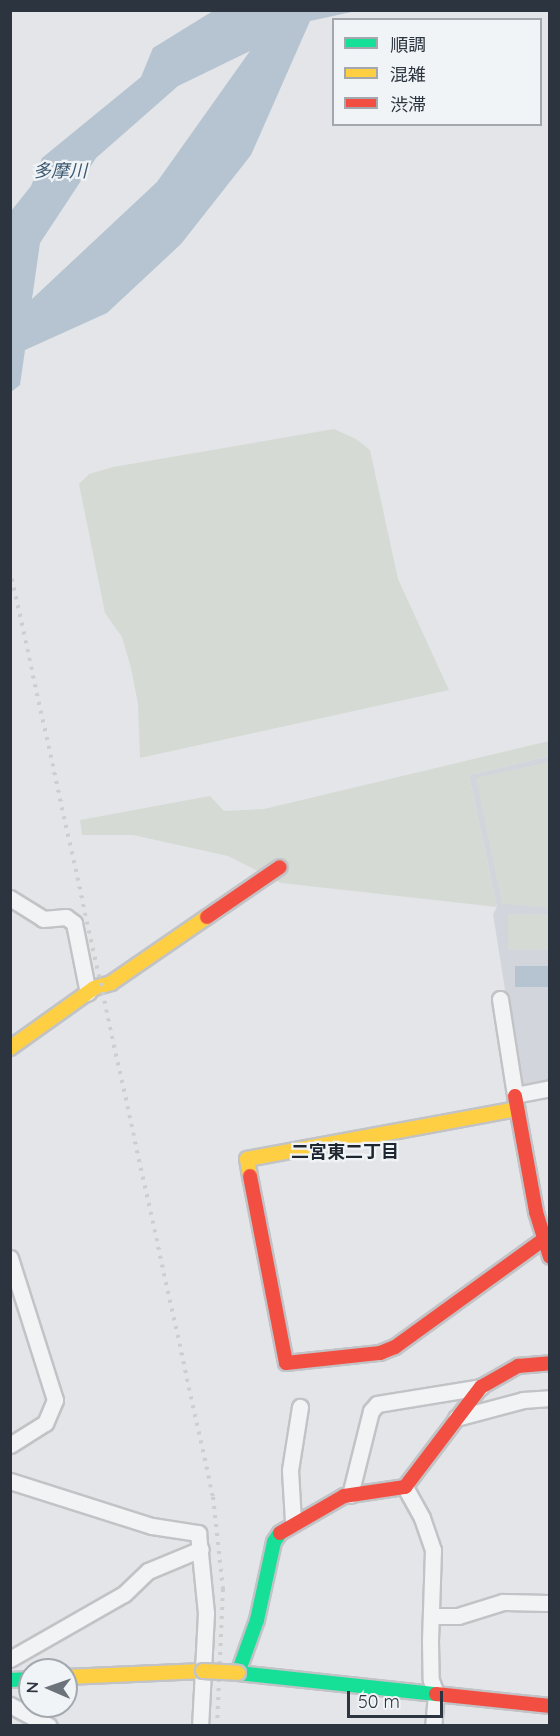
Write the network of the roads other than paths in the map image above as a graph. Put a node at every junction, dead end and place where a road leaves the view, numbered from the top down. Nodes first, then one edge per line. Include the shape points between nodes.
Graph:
1 (280, 867) dead end
2 (10, 898) edge
3 (88, 993) junction
4 (500, 999) dead end
5 (10, 1048) edge
6 (549, 1088) edge
7 (516, 1102) junction
8 (546, 1237) edge
9 (549, 1257) edge
10 (10, 1258) edge
11 (17, 1302) edge
12 (549, 1363) edge
13 (481, 1387) junction
14 (549, 1398) edge
15 (300, 1407) dead end
16 (453, 1419) junction
17 (10, 1445) edge
18 (10, 1481) edge
19 (405, 1487) junction
20 (350, 1495) junction
21 (293, 1521) junction
22 (201, 1549) junction
23 (549, 1603) edge
24 (431, 1616) junction
25 (10, 1659) edge
26 (203, 1671) junction
27 (238, 1673) junction
28 (78, 1676) edge
29 (436, 1694) junction
30 (10, 1705) edge
31 (549, 1706) edge
32 (49, 1725) edge
33 (200, 1725) edge
34 (434, 1725) edge

1 - 3 street via 111,983
2 - 3 street via 43,919 66,917 74,923
3 - 5 street
4 - 7 street
6 - 7 street
7 - 8 street
7 - 8 street via 247,1159 286,1363 380,1353 395,1347
8 - 9 street
10 - 11 street
11 - 17 street via 55,1400 45,1423
12 - 13 street via 518,1366
13 - 16 street
13 - 20 street via 377,1404 371,1412
14 - 16 street via 523,1400
15 - 21 street via 290,1470
16 - 19 street
18 - 22 street via 152,1526 198,1533
19 - 20 street
19 - 24 street via 433,1550
20 - 21 street
21 - 27 street via 274,1542 257,1620 238,1662
22 - 25 street via 148,1571 124,1594
22 - 26 street via 206,1613
23 - 24 street via 503,1602 458,1616
24 - 29 street via 431,1680
26 - 27 street, bridge
26 - 28 street
26 - 33 street
27 - 29 street
29 - 31 street
29 - 34 street
30 - 32 street

